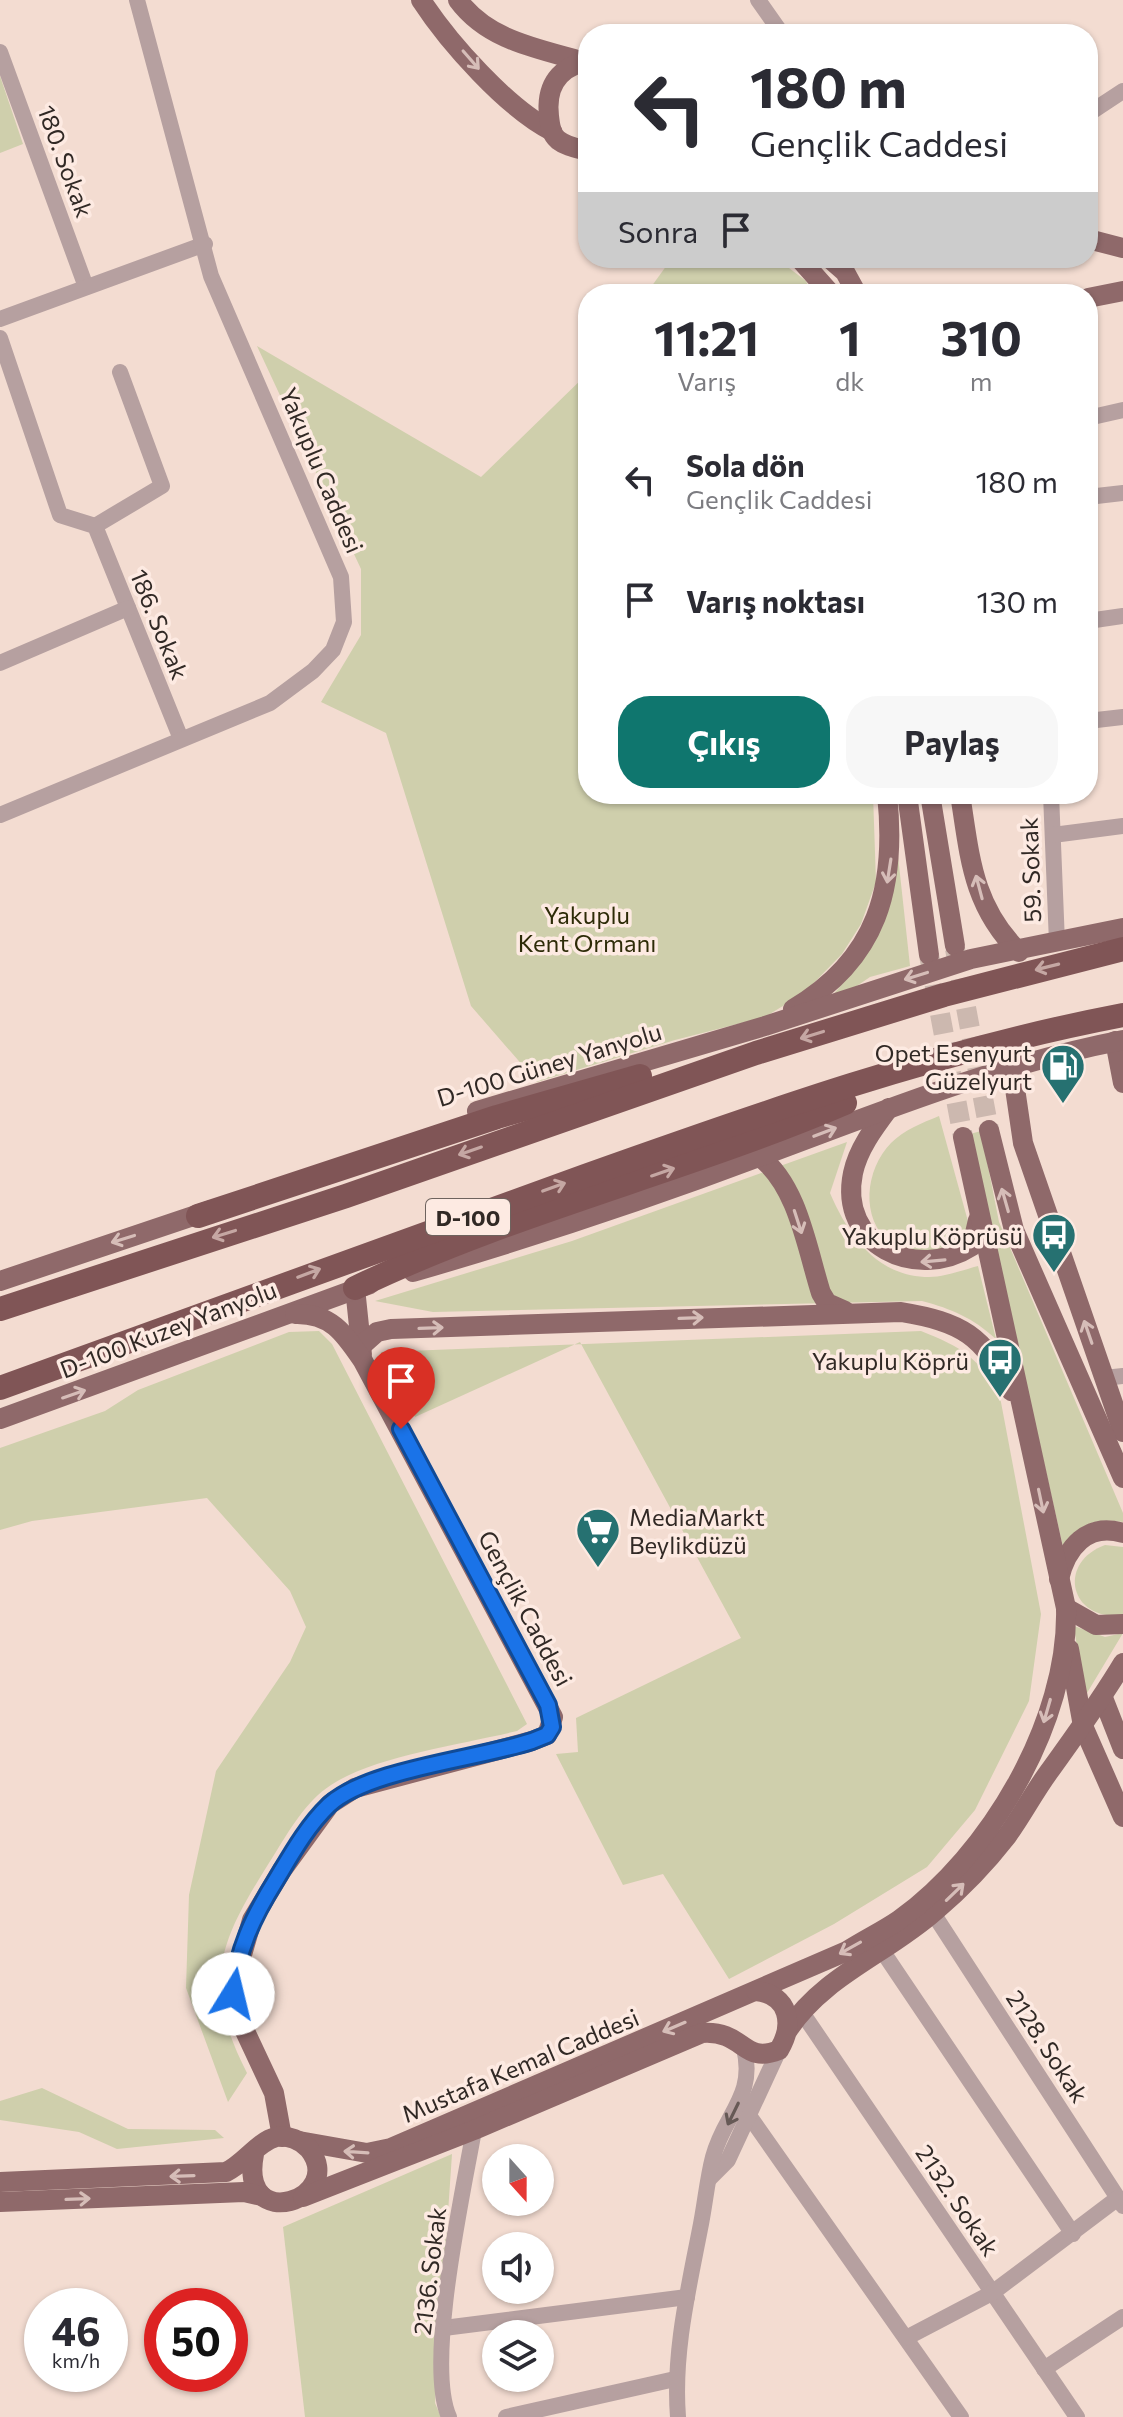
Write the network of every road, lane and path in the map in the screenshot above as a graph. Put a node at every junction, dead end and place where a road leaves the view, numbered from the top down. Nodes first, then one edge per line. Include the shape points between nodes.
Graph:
1 (137, 0) edge
2 (421, 0) edge
3 (458, 0) edge
4 (758, 0) edge
5 (775, 24) edge
6 (0, 52) edge
7 (578, 61) edge
8 (578, 65) edge
9 (1123, 91) edge
10 (1098, 107) edge
11 (552, 131) junction
12 (578, 149) edge
13 (1098, 242) edge
14 (205, 244) junction
15 (1123, 248) edge
16 (808, 268) edge
17 (822, 284) edge
18 (86, 287) junction
19 (1123, 291) edge
20 (1098, 296) edge
21 (0, 319) edge
22 (0, 338) edge
23 (120, 372) dead end
24 (1123, 410) edge
25 (1098, 416) edge
26 (1123, 493) edge
27 (1098, 496) edge
28 (95, 526) junction
29 (128, 608) junction
30 (1123, 616) edge
31 (1098, 620) edge
32 (0, 663) edge
33 (1123, 717) edge
34 (1098, 720) edge
35 (181, 739) junction
36 (888, 804) edge
37 (908, 804) edge
38 (932, 804) edge
39 (962, 804) edge
40 (1051, 804) edge
41 (0, 815) edge
42 (1123, 826) edge
43 (1053, 835) junction
44 (1123, 928) edge
45 (1057, 943) junction
46 (955, 946) tunnel mouth
47 (1123, 949) edge
48 (1019, 952) junction
49 (929, 955) tunnel mouth
50 (1123, 1015) edge
51 (765, 1026) junction
52 (1119, 1040) edge
53 (756, 1053) junction
54 (941, 1058) junction
55 (1012, 1068) junction
56 (1123, 1083) edge
57 (890, 1108) junction
58 (989, 1130) tunnel mouth
59 (963, 1137) tunnel mouth
60 (760, 1157) junction
61 (980, 1212) junction
62 (198, 1216) junction
63 (0, 1281) edge
64 (355, 1288) junction
65 (0, 1309) edge
66 (847, 1312) junction
67 (267, 1319) junction
68 (361, 1354) junction
69 (1114, 1377) edge
70 (0, 1388) edge
71 (0, 1419) edge
72 (1025, 1425) junction
73 (1123, 1432) edge
74 (1123, 1478) edge
75 (1123, 1533) edge
76 (1058, 1582) junction
77 (1066, 1608) junction
78 (1123, 1624) edge
79 (1067, 1633) junction
80 (1123, 1663) edge
81 (1103, 1698) junction
82 (1083, 1726) junction
83 (1123, 1749) edge
84 (1123, 1817) edge
85 (933, 1913) junction
86 (881, 1949) junction
87 (751, 1993) junction
88 (801, 2011) junction
89 (788, 2030) junction
90 (741, 2044) junction
91 (779, 2050) junction
92 (750, 2117) junction
93 (474, 2130) junction
94 (291, 2139) junction
95 (254, 2154) junction
96 (710, 2178) junction
97 (0, 2182) edge
98 (262, 2196) junction
99 (303, 2197) junction
100 (0, 2202) edge
101 (1121, 2202) edge
102 (1073, 2234) junction
103 (992, 2293) junction
104 (687, 2297) junction
105 (1123, 2317) edge
106 (444, 2328) junction
107 (906, 2338) junction
108 (1044, 2369) junction
109 (675, 2379) junction
110 (449, 2417) edge
111 (506, 2417) edge
112 (678, 2417) edge
113 (961, 2417) edge
114 (1077, 2417) edge

1 - 14 street, Yakuplu Caddesi
2 -> 11 main road via 494,87
3 - 7 main road via 483,28
4 - 5 street
6 - 18 street, 180. Sokak
8 - 11 main road via 565,69 550,89
9 - 10 street
11 - 12 main road
13 - 15 main road
14 - 18 street
14 - 35 street, Yakuplu Caddesi via 211,276 341,577 344,622 333,650 270,703
16 - 17 main road
18 - 21 street
19 - 20 main road
22 - 28 street via 60,515
23 - 28 street via 162,486
24 - 25 street
26 - 27 street
28 - 29 street, 186. Sokak
29 - 32 street
29 - 35 street, 186. Sokak
30 - 31 street
33 - 34 street
35 - 41 street, Yakuplu Caddesi
36 -> 51 main road via 891,858 865,941 826,986
37 - 49 main road
38 - 46 main road
48 -> 39 main road via 991,922 979,891
40 - 43 street, 59. Sokak
42 - 43 street
43 - 45 street, 59. Sokak
44 - 45 main road, D-100 Güney Yanyolu
45 - 48 main road, D-100 Güney Yanyolu
47 -> 53 highway, D-100 via 944,995
48 -> 51 main road, D-100 Güney Yanyolu via 942,968
50 - 54 highway, D-100 via 1017,1035
51 - 62 main road, D-100 Güney Yanyolu via 527,1094
52 - 55 main road
52 - 56 main road
53 - 62 highway via 716,1056 595,1088
53 -> 65 highway, D-100
64 -> 54 highway via 488,1232 824,1111
70 -> 54 highway, D-100 via 694,1137
55 - 57 main road
69 -> 55 main road via 1023,1143
60 -> 57 main road
61 -> 57 main road via 972,1246 955,1258 933,1263 907,1261 868,1235 851,1197 852,1174 865,1142
74 -> 58 main road via 1014,1230
59 - 61 main road
60 - 64 main road, D-100 Kuzey Yanyolu via 531,1238
60 -> 66 main road via 778,1171 787,1188 821,1293 827,1303
61 - 72 main road
62 -> 63 main road, D-100 Güney Yanyolu
64 - 67 main road, D-100 Kuzey Yanyolu
64 - 68 main road
68 -> 66 main road via 374,1334 391,1329
66 - 72 main road via 901,1312 964,1328 993,1360
67 - 68 main road, Gençlik Caddesi via 295,1314 325,1318 339,1326
71 -> 67 main road, D-100 Kuzey Yanyolu
68 - 94 main road, Gençlik Caddesi via 553,1717 547,1735 532,1741 355,1788 314,1821 282,1870 242,1943 233,1994 243,2030
69 - 73 main road
72 -> 76 main road
75 - 76 main road via 1084,1536 1064,1560
76 - 77 main road
77 - 78 main road via 1096,1625
77 - 79 main road
79 - 82 main road
79 -> 87 main road, Mustafa Kemal Caddesi via 1031,1757 973,1847 899,1920 847,1951
80 - 81 main road
81 - 82 main road
81 - 83 main road
82 - 84 main road
85 -> 82 main road via 1007,1835
85 - 86 main road
85 - 101 street, 2128. Sokak
86 - 88 main road
86 - 102 street
87 - 89 main road via 779,2001 789,2017
87 - 90 main road via 733,2017
87 -> 94 main road, Mustafa Kemal Caddesi via 391,2148 367,2153
88 - 89 main road
88 - 103 street, 2132. Sokak
89 - 91 main road
90 - 91 main road via 763,2055
90 - 93 main road, Mustafa Kemal Caddesi via 727,2034 702,2033
90 -> 96 street via 749,2073 746,2088 714,2154
91 - 92 street
92 - 96 street via 728,2160
92 - 107 street
93 - 99 main road, Mustafa Kemal Caddesi
93 - 106 street, 2136. Sokak
94 - 95 main road via 268,2140
94 - 99 main road via 314,2157 311,2189
95 -> 97 main road via 226,2172 203,2175
95 - 98 main road via 253,2175
96 - 104 street
98 - 99 main road via 280,2203
100 -> 98 main road via 244,2192
101 - 102 street
102 - 103 street
103 - 107 street
103 - 108 street, 2132. Sokak
104 - 106 street
104 - 109 street
105 - 108 street
106 - 110 street, 2136. Sokak via 442,2401
107 - 113 street
108 - 114 street, 2132. Sokak
109 - 111 street
109 - 112 street

